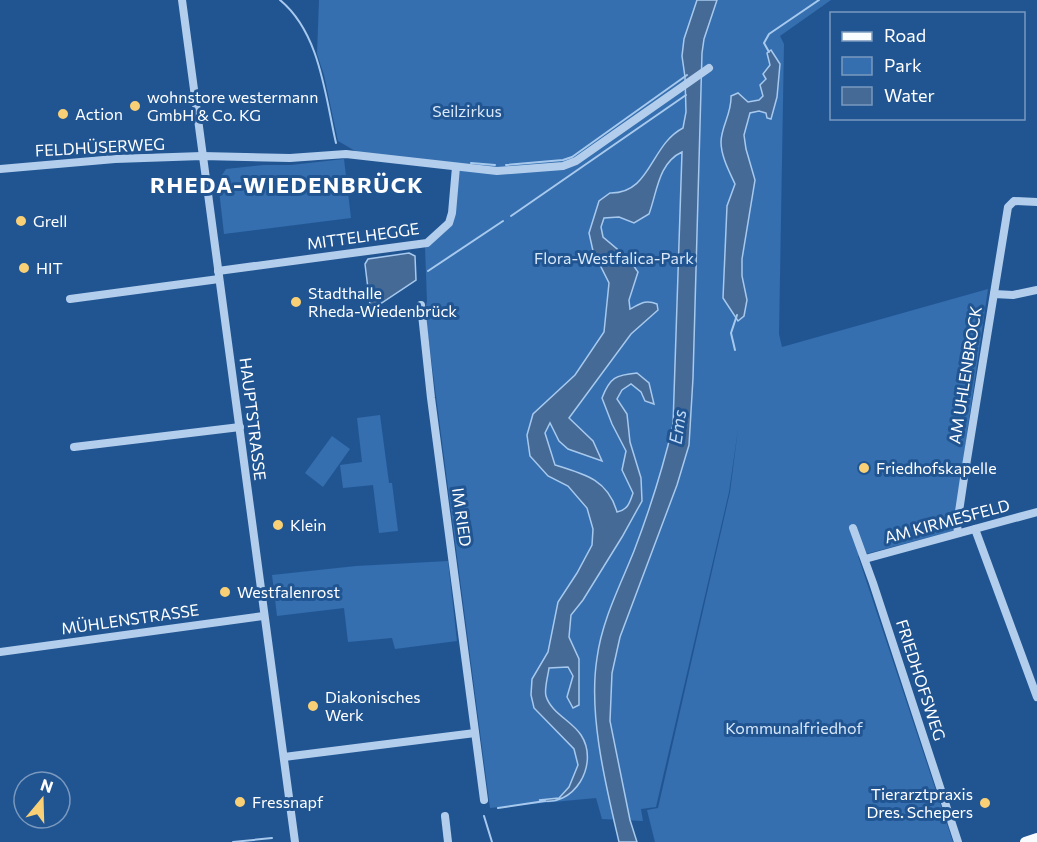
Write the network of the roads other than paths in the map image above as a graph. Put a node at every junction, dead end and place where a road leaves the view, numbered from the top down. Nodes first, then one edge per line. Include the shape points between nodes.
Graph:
1 (182, 0) edge
2 (709, 68) dead end
3 (202, 156) junction
4 (456, 167) junction
5 (0, 169) edge
6 (1037, 202) edge
7 (218, 275) junction
8 (1037, 290) edge
9 (994, 294) junction
10 (70, 299) dead end
11 (421, 305) dead end
12 (240, 426) junction
13 (74, 447) dead end
14 (1037, 512) edge
15 (853, 528) dead end
16 (975, 529) junction
17 (958, 533) junction
18 (865, 559) junction
19 (263, 616) junction
20 (0, 652) edge
21 (1037, 697) edge
22 (476, 733) junction
23 (284, 757) junction
24 (484, 800) dead end
25 (445, 816) dead end
26 (1037, 838) edge
27 (295, 842) edge
28 (448, 842) edge
29 (958, 842) edge
30 (1025, 842) edge

1 - 3 street, HAUPTSTRASSE
2 - 4 street via 576,161 563,166 497,171
3 - 4 street via 290,158 346,154
3 - 5 street, FELDHÜSERWEG
3 - 7 street, HAUPTSTRASSE
4 - 7 street, MITTELHEGGE via 449,223 427,243
6 - 9 street, AM UHLENBROCK via 1014,201 1008,207
7 - 10 street, MITTELHEGGE
7 - 12 street, HAUPTSTRASSE
8 - 9 street, AM UHLENBROCK
9 - 17 street, AM UHLENBROCK via 963,478
11 - 22 street, IM RIED
12 - 13 street
12 - 19 street, HAUPTSTRASSE
14 - 16 street, AM KIRMESFELD
15 - 18 street, FRIEDHOFSWEG
16 - 17 street, AM KIRMESFELD
16 - 21 street
17 - 18 street, AM KIRMESFELD
18 - 29 street, FRIEDHOFSWEG
19 - 20 street, MÜHLENSTRASSE
19 - 23 street, HAUPTSTRASSE
22 - 23 street
22 - 24 street, IM RIED
23 - 27 street, HAUPTSTRASSE
25 - 28 street
26 - 30 main road

